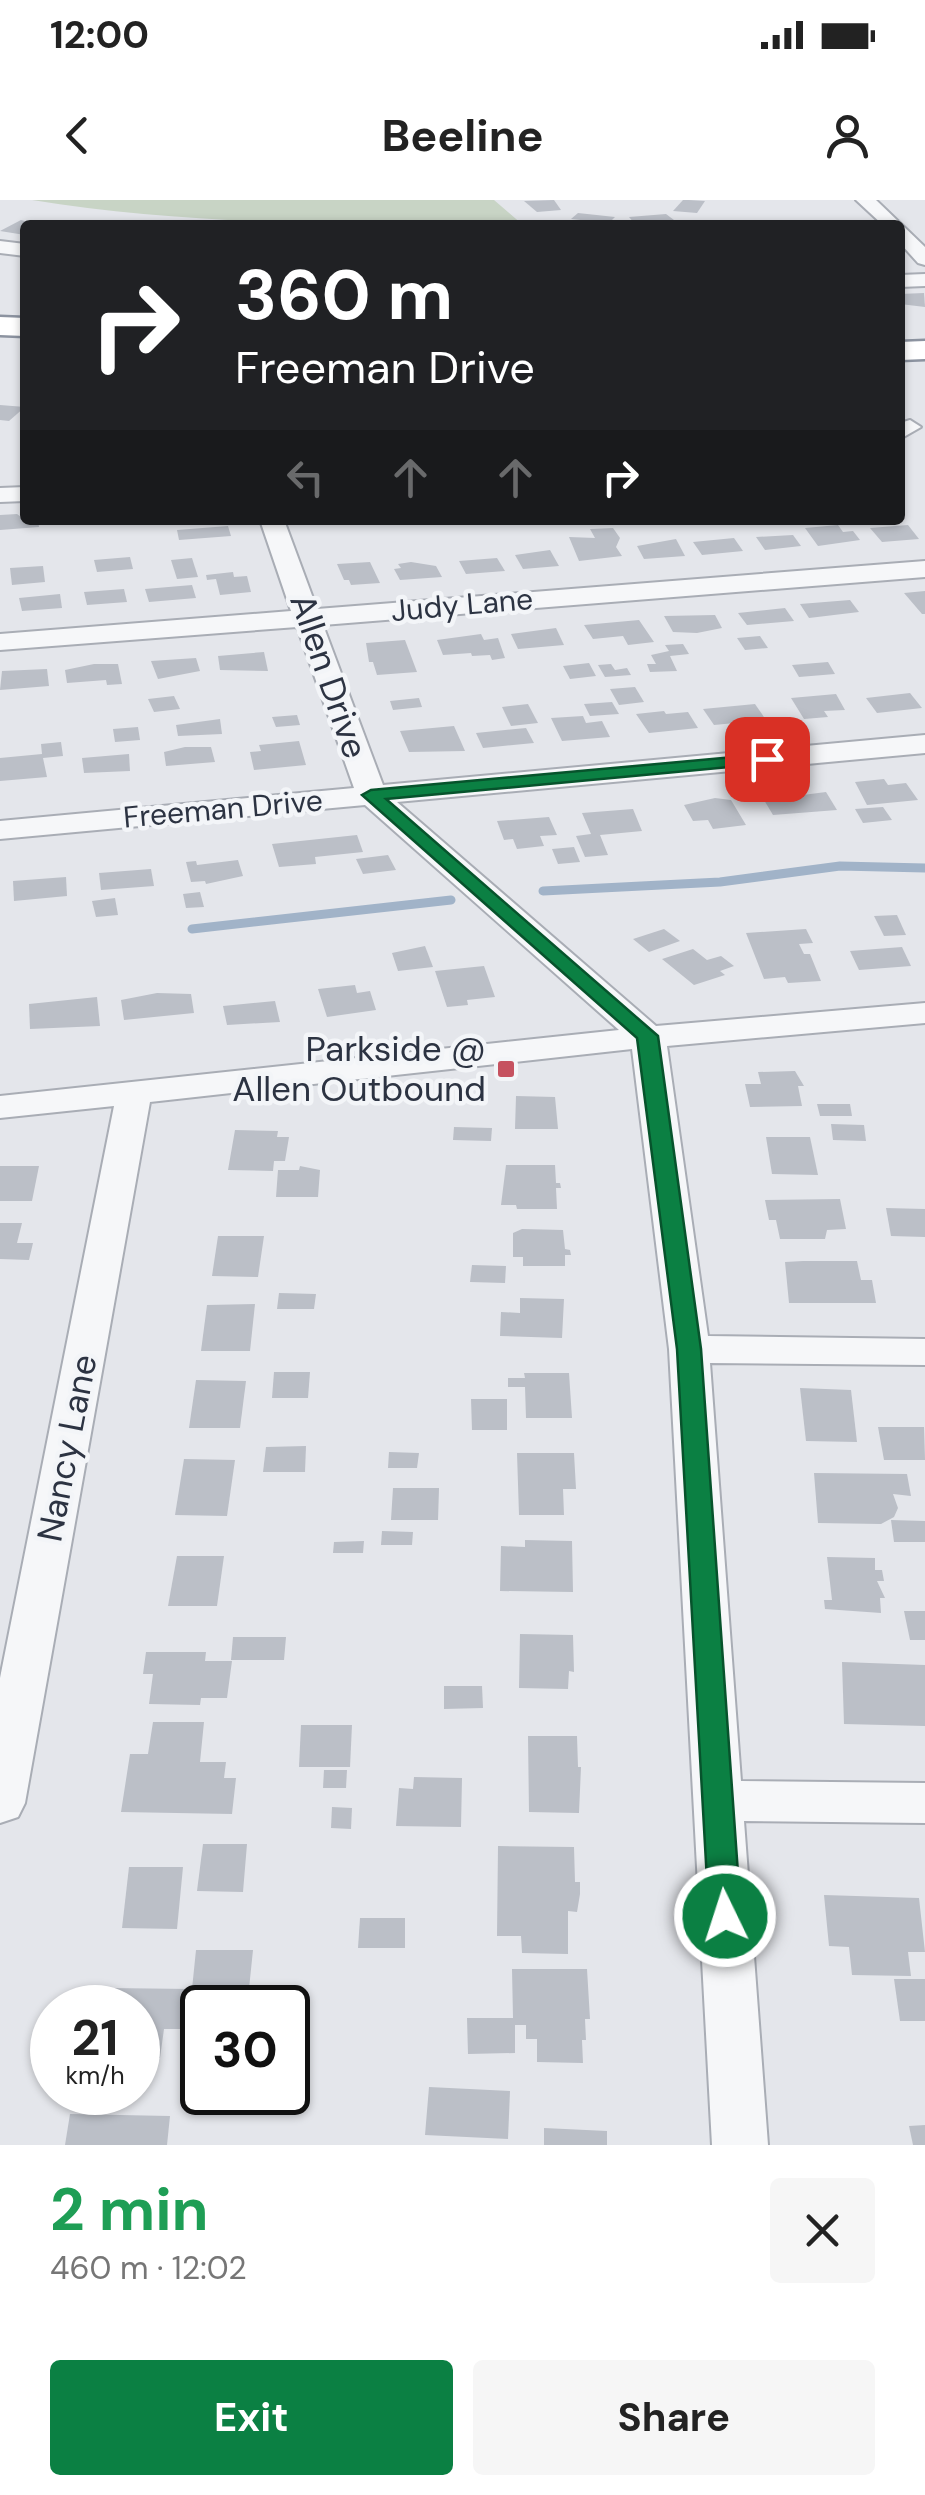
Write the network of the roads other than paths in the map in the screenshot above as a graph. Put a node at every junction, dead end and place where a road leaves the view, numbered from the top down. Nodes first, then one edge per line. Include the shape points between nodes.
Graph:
1 (865, 200) edge
2 (888, 220) edge
3 (905, 236) edge
4 (925, 258) edge
5 (274, 525) edge
6 (925, 569) edge
7 (309, 617) junction
8 (0, 642) edge
9 (925, 744) edge
10 (371, 795) junction
11 (0, 830) edge
12 (925, 1012) edge
13 (648, 1036) junction
14 (134, 1093) junction
15 (0, 1107) edge
16 (689, 1349) junction
17 (925, 1352) edge
18 (718, 1801) junction
19 (0, 1803) edge
20 (925, 1803) edge
21 (740, 2145) edge

1 - 2 street
3 - 4 street
5 - 7 street, Allen Drive
6 - 7 street, Judy Lane
7 - 8 street, Judy Lane
7 - 10 street, Allen Drive
9 - 10 street, Freeman Drive
10 - 11 street, Freeman Drive
10 - 13 street, Allen Drive
12 - 13 street
13 - 14 street
13 - 16 street
14 - 15 street
14 - 19 street, Nancy Lane
16 - 17 street
16 - 18 street
18 - 20 street
18 - 21 street

